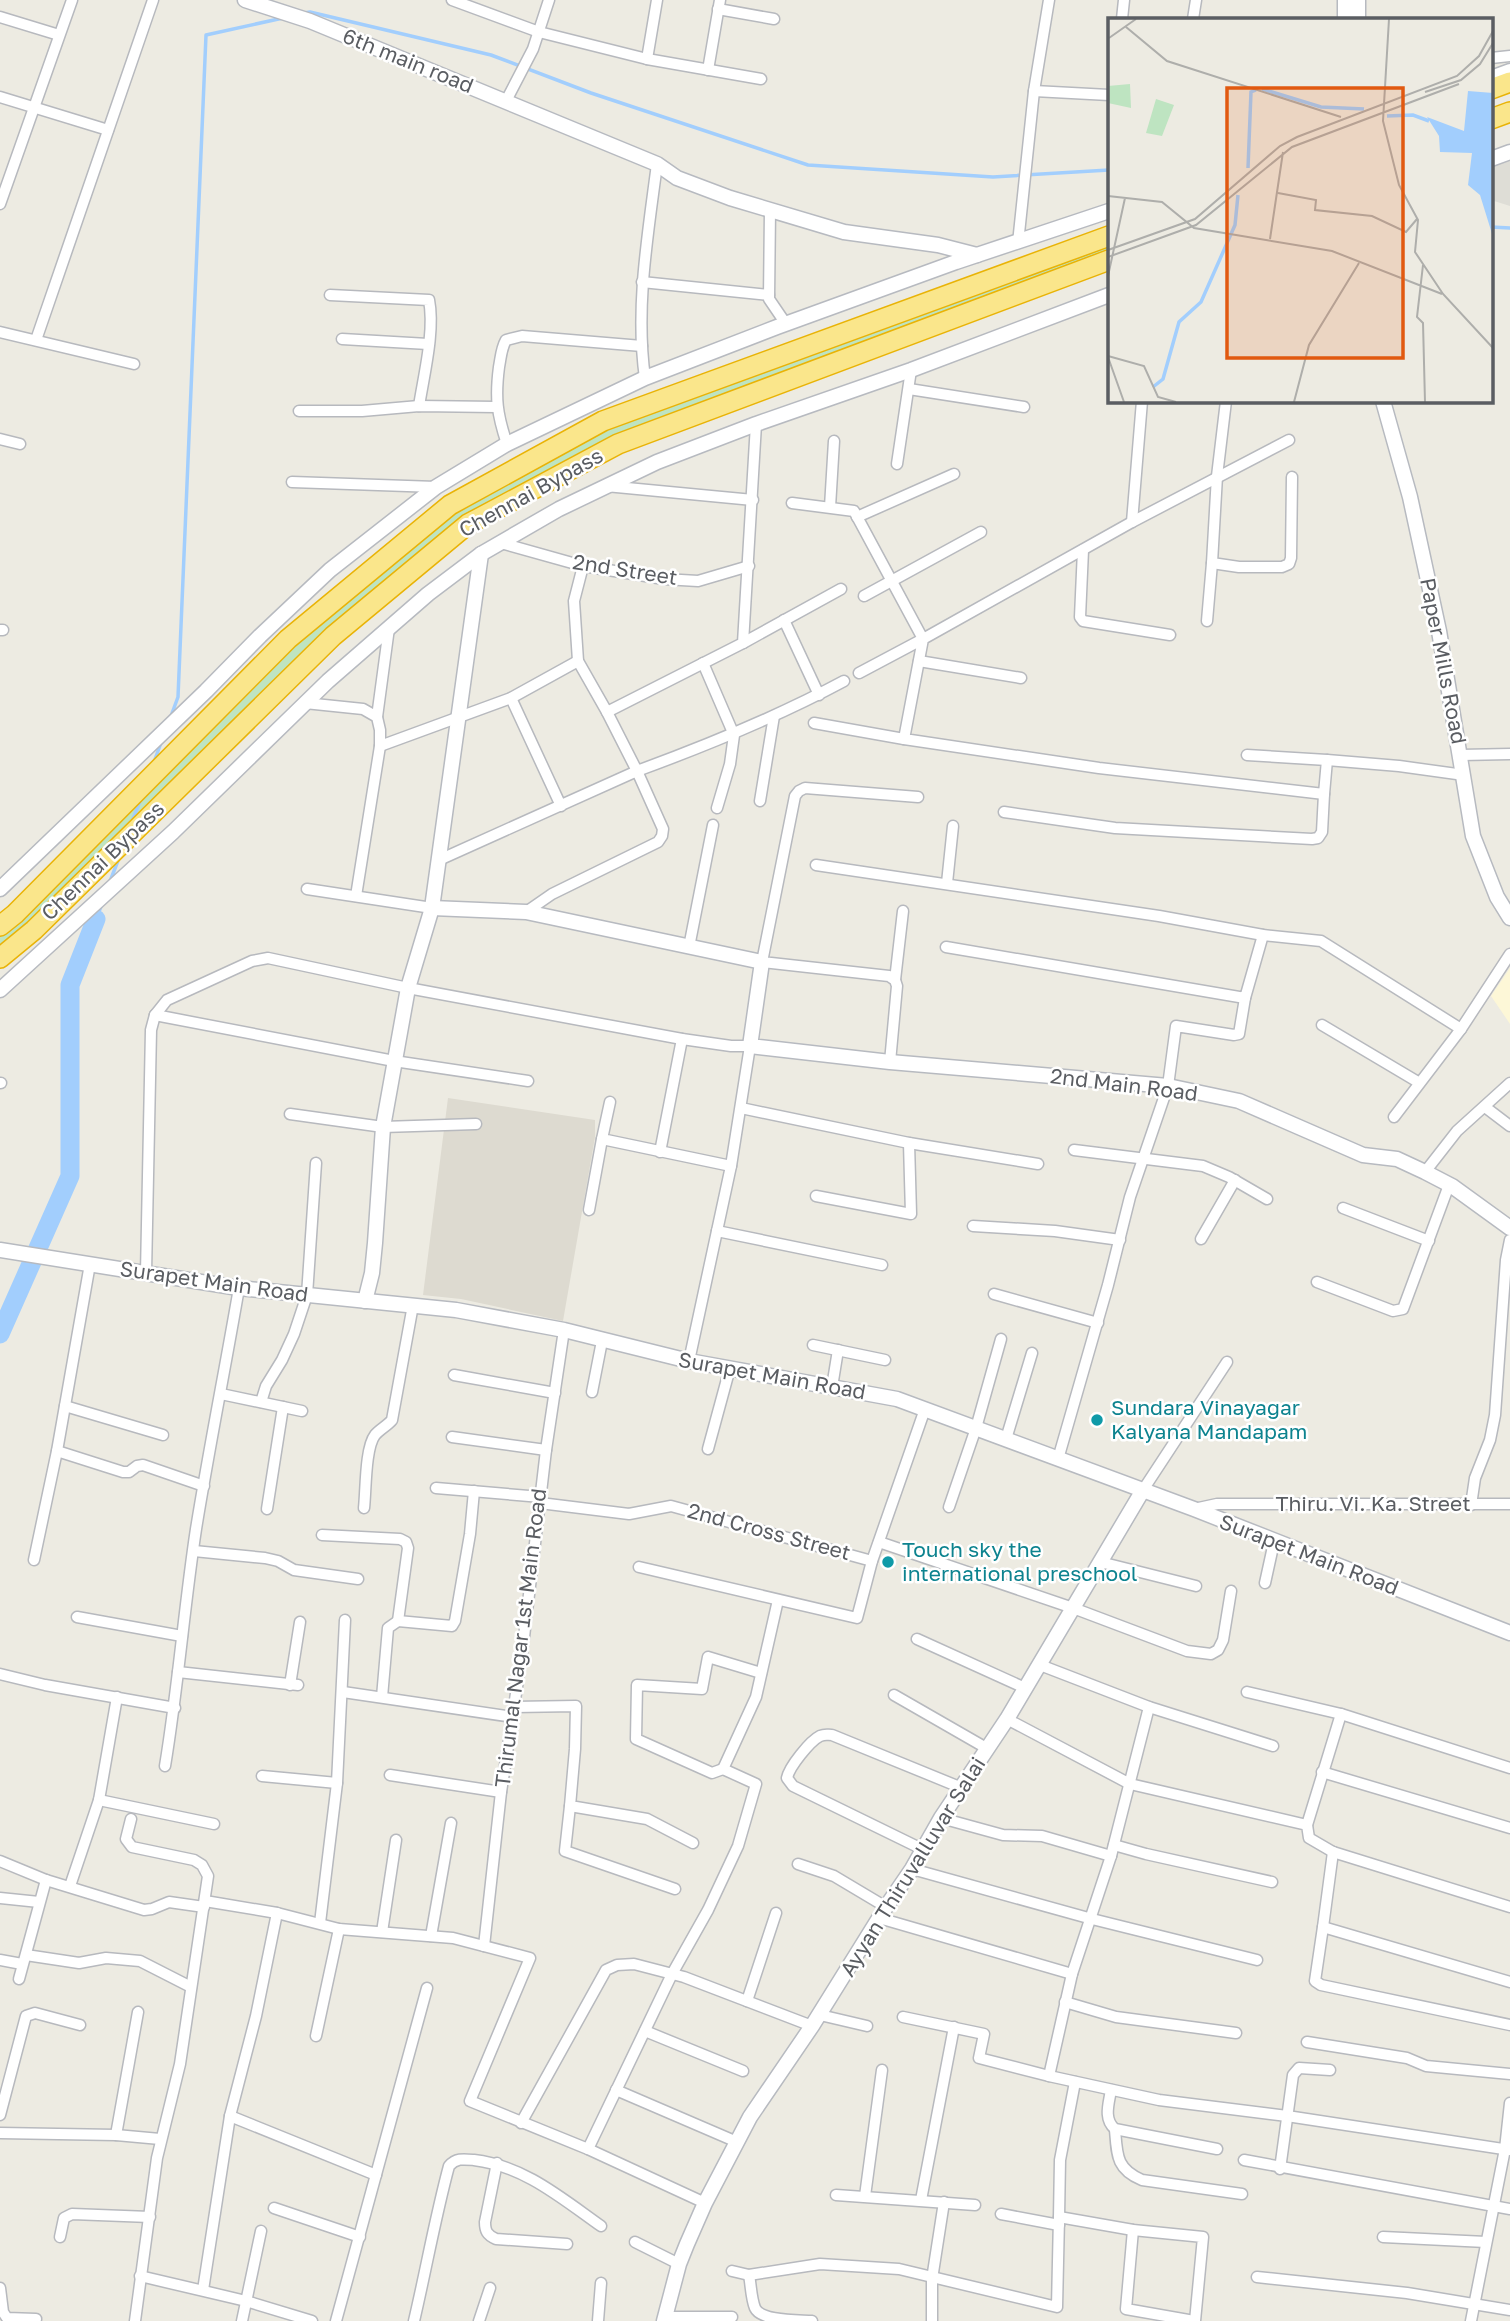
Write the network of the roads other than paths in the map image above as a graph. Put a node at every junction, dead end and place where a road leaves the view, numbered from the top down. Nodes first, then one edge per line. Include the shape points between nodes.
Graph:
1 (72, 0) edge
2 (153, 0) edge
3 (245, 0) edge
4 (452, 0) edge
5 (549, 0) edge
6 (657, 0) edge
7 (1049, 0) edge
8 (1124, 0) edge
9 (1196, 0) edge
10 (1345, 0) edge
11 (1358, 0) edge
12 (719, 4) edge
13 (0, 17) edge
14 (1122, 18) edge
15 (1193, 18) edge
16 (1345, 18) edge
17 (1358, 18) edge
18 (774, 19) dead end
19 (539, 32) junction
20 (59, 35) junction
21 (1510, 55) edge
22 (1492, 58) edge
23 (647, 59) junction
24 (708, 70) junction
25 (1510, 71) edge
26 (1492, 78) edge
27 (761, 79) dead end
28 (1510, 82) edge
29 (1492, 89) edge
30 (1034, 91) junction
31 (1108, 95) edge
32 (0, 97) edge
33 (506, 101) junction
34 (34, 109) junction
35 (1510, 112) edge
36 (1492, 119) edge
37 (108, 131) junction
38 (1510, 152) edge
39 (1492, 159) edge
40 (657, 163) junction
41 (5, 174) edge
42 (0, 204) edge
43 (771, 210) junction
44 (1108, 211) edge
45 (1108, 236) edge
46 (1018, 243) junction
47 (978, 255) junction
48 (1108, 260) edge
49 (642, 282) junction
50 (330, 295) dead end
51 (769, 295) junction
52 (1104, 297) edge
53 (786, 324) junction
54 (0, 332) edge
55 (342, 339) dead end
56 (36, 340) junction
57 (428, 344) junction
58 (642, 345) junction
59 (134, 364) dead end
60 (911, 370) junction
61 (645, 378) junction
62 (909, 389) junction
63 (1142, 402) edge
64 (1226, 402) edge
65 (1383, 402) edge
66 (419, 406) junction
67 (496, 407) junction
68 (1024, 407) dead end
69 (299, 411) dead end
70 (756, 424) junction
71 (0, 439) edge
72 (1289, 440) dead end
73 (834, 441) dead end
74 (20, 444) dead end
75 (507, 444) junction
76 (897, 464) dead end
77 (954, 474) dead end
78 (1217, 476) junction
79 (1292, 477) dead end
80 (292, 482) dead end
81 (606, 486) junction
82 (436, 487) junction
83 (753, 500) junction
84 (792, 503) dead end
85 (830, 507) junction
86 (857, 517) junction
87 (1132, 522) junction
88 (981, 532) dead end
89 (501, 543) junction
90 (1083, 550) junction
91 (481, 554) junction
92 (1212, 563) junction
93 (583, 566) junction
94 (749, 566) junction
95 (891, 580) junction
96 (841, 589) dead end
97 (864, 596) dead end
98 (785, 620) junction
99 (1207, 621) dead end
100 (389, 628) junction
101 (1170, 635) dead end
102 (923, 639) junction
103 (743, 643) junction
104 (578, 661) junction
105 (919, 661) junction
106 (703, 663) junction
107 (859, 673) dead end
108 (1021, 678) dead end
109 (844, 681) dead end
110 (819, 695) junction
111 (511, 698) junction
112 (305, 703) junction
113 (607, 712) junction
114 (774, 716) junction
115 (377, 717) junction
116 (459, 717) junction
117 (814, 723) dead end
118 (734, 735) junction
119 (904, 740) junction
120 (380, 746) junction
121 (1510, 754) edge
122 (1247, 755) dead end
123 (1461, 755) junction
124 (1327, 760) junction
125 (637, 771) junction
126 (1464, 775) junction
127 (1324, 794) junction
128 (918, 797) dead end
129 (761, 801) dead end
130 (561, 806) junction
131 (717, 808) dead end
132 (1004, 812) dead end
133 (713, 825) dead end
134 (953, 826) dead end
135 (439, 860) junction
136 (816, 864) dead end
137 (947, 883) junction
138 (0, 888) edge
139 (307, 889) dead end
140 (356, 896) junction
141 (1504, 896) edge
142 (432, 908) junction
143 (903, 911) dead end
144 (526, 912) junction
145 (1510, 918) edge
146 (0, 926) edge
147 (1263, 935) junction
148 (690, 947) junction
149 (946, 947) dead end
150 (1510, 954) edge
151 (0, 958) edge
152 (762, 962) junction
153 (895, 980) junction
154 (408, 988) junction
155 (0, 990) edge
156 (1245, 998) junction
157 (155, 1015) junction
158 (1322, 1025) dead end
159 (1461, 1029) junction
160 (682, 1039) junction
161 (750, 1046) junction
162 (394, 1060) junction
163 (890, 1062) junction
164 (528, 1081) dead end
165 (1419, 1082) junction
166 (1510, 1083) edge
167 (1168, 1086) junction
168 (610, 1102) dead end
169 (1485, 1107) junction
170 (741, 1108) junction
171 (290, 1114) dead end
172 (1394, 1117) dead end
173 (476, 1124) dead end
174 (1510, 1126) edge
175 (383, 1127) junction
176 (602, 1139) junction
177 (909, 1143) junction
178 (1074, 1150) dead end
179 (660, 1152) junction
180 (1143, 1160) junction
181 (316, 1163) dead end
182 (1038, 1164) dead end
183 (731, 1166) junction
184 (1425, 1172) junction
185 (1235, 1180) junction
186 (1450, 1185) junction
187 (816, 1196) dead end
188 (1267, 1199) dead end
189 (1343, 1208) dead end
190 (589, 1210) dead end
191 (973, 1226) dead end
192 (1510, 1228) edge
193 (717, 1231) junction
194 (1201, 1239) dead end
195 (1120, 1240) junction
196 (1429, 1241) junction
197 (1510, 1241) edge
198 (0, 1250) edge
199 (90, 1264) junction
200 (882, 1265) dead end
201 (146, 1273) junction
202 (1317, 1282) dead end
203 (239, 1288) junction
204 (995, 1294) dead end
205 (307, 1295) junction
206 (365, 1301) junction
207 (412, 1305) junction
208 (1098, 1323) junction
209 (564, 1330) junction
210 (1001, 1339) dead end
211 (602, 1341) junction
212 (813, 1345) dead end
213 (838, 1350) junction
214 (1032, 1353) dead end
215 (885, 1360) dead end
216 (689, 1361) junction
217 (1227, 1362) dead end
218 (730, 1368) junction
219 (454, 1375) dead end
220 (831, 1387) junction
221 (592, 1392) dead end
222 (555, 1393) junction
223 (221, 1394) junction
224 (261, 1402) junction
225 (65, 1406) junction
226 (283, 1407) junction
227 (925, 1409) junction
228 (302, 1411) dead end
229 (975, 1428) junction
230 (163, 1435) dead end
231 (452, 1437) dead end
232 (1006, 1439) junction
233 (708, 1449) dead end
234 (546, 1450) junction
235 (57, 1451) junction
236 (1058, 1458) junction
237 (204, 1486) junction
238 (436, 1489) dead end
239 (1143, 1490) junction
240 (474, 1491) junction
241 (540, 1500) junction
242 (1510, 1504) edge
243 (1471, 1505) junction
244 (949, 1507) dead end
245 (364, 1508) dead end
246 (267, 1509) dead end
247 (1194, 1509) junction
248 (322, 1535) dead end
249 (878, 1542) junction
250 (1275, 1542) junction
251 (194, 1550) junction
252 (34, 1560) dead end
253 (873, 1561) junction
254 (1100, 1562) junction
255 (639, 1567) dead end
256 (358, 1579) dead end
257 (1265, 1583) dead end
258 (1196, 1586) dead end
259 (1231, 1591) dead end
260 (778, 1600) junction
261 (1073, 1608) junction
262 (77, 1617) dead end
263 (345, 1620) dead end
264 (398, 1621) junction
265 (300, 1622) dead end
266 (1510, 1633) edge
267 (182, 1636) junction
268 (917, 1639) dead end
269 (1040, 1665) junction
270 (178, 1672) junction
271 (761, 1673) junction
272 (0, 1674) edge
273 (1026, 1688) junction
274 (342, 1692) junction
275 (1247, 1692) dead end
276 (894, 1695) dead end
277 (117, 1698) junction
278 (382, 1698) junction
279 (175, 1707) junction
280 (1149, 1707) junction
281 (514, 1712) junction
282 (1341, 1714) junction
283 (1007, 1719) junction
284 (1272, 1746) dead end
285 (988, 1749) junction
286 (165, 1766) dead end
287 (1510, 1768) edge
288 (723, 1769) junction
289 (1322, 1772) junction
290 (390, 1775) dead end
291 (262, 1776) dead end
292 (337, 1783) junction
293 (1130, 1784) junction
294 (962, 1788) junction
295 (501, 1792) junction
296 (99, 1800) junction
297 (570, 1806) junction
298 (941, 1818) junction
299 (131, 1819) dead end
300 (451, 1823) dead end
301 (214, 1824) dead end
302 (1307, 1825) junction
303 (1510, 1828) edge
304 (396, 1840) dead end
305 (693, 1843) dead end
306 (1114, 1845) junction
307 (924, 1850) junction
308 (1333, 1852) junction
309 (1111, 1856) junction
310 (0, 1861) edge
311 (798, 1864) dead end
312 (912, 1870) junction
313 (46, 1880) junction
314 (1272, 1882) dead end
315 (69, 1886) junction
316 (675, 1889) dead end
317 (0, 1898) edge
318 (39, 1902) junction
319 (204, 1904) junction
320 (1510, 1908) edge
321 (883, 1912) junction
322 (276, 1913) junction
323 (776, 1913) dead end
324 (1092, 1919) junction
325 (320, 1923) junction
326 (1324, 1927) junction
327 (339, 1929) junction
328 (382, 1932) junction
329 (431, 1936) junction
330 (484, 1946) junction
331 (24, 1959) junction
332 (0, 1960) edge
333 (1257, 1960) dead end
334 (671, 1974) junction
335 (1072, 1974) junction
336 (19, 1979) dead end
337 (1510, 1982) edge
338 (191, 1987) junction
339 (427, 1988) dead end
340 (747, 2001) junction
341 (1065, 2002) junction
342 (138, 2012) dead end
343 (903, 2017) dead end
344 (816, 2020) junction
345 (80, 2025) dead end
346 (1510, 2025) edge
347 (867, 2026) dead end
348 (954, 2027) junction
349 (645, 2031) junction
350 (1236, 2033) dead end
351 (316, 2036) dead end
352 (1307, 2042) dead end
353 (882, 2070) dead end
354 (1330, 2070) dead end
355 (743, 2071) dead end
356 (1510, 2074) edge
357 (1049, 2076) junction
358 (1075, 2082) junction
359 (616, 2090) junction
360 (1111, 2090) junction
361 (1510, 2103) edge
362 (0, 2115) edge
363 (230, 2116) junction
364 (1287, 2116) junction
365 (521, 2123) junction
366 (1115, 2129) junction
367 (0, 2133) edge
368 (116, 2135) junction
369 (160, 2139) junction
370 (737, 2142) junction
371 (1217, 2149) dead end
372 (588, 2150) junction
373 (1507, 2150) edge
374 (1244, 2160) dead end
375 (497, 2163) junction
376 (1280, 2169) junction
377 (376, 2175) junction
378 (1242, 2194) dead end
379 (836, 2195) dead end
380 (865, 2196) junction
381 (922, 2200) junction
382 (944, 2202) junction
383 (705, 2203) junction
384 (975, 2205) dead end
385 (1493, 2205) junction
386 (274, 2208) dead end
387 (1510, 2209) edge
388 (1001, 2214) dead end
389 (150, 2217) junction
390 (1059, 2221) junction
391 (601, 2226) dead end
392 (1133, 2230) junction
393 (261, 2231) dead end
394 (60, 2237) dead end
395 (360, 2237) junction
396 (1383, 2237) dead end
397 (635, 2242) dead end
398 (1486, 2242) junction
399 (566, 2244) dead end
400 (678, 2264) junction
401 (732, 2271) dead end
402 (749, 2275) junction
403 (140, 2276) junction
404 (1257, 2277) dead end
405 (932, 2279) junction
406 (601, 2283) dead end
407 (0, 2288) edge
408 (490, 2288) dead end
409 (203, 2290) junction
410 (246, 2301) junction
411 (1474, 2305) junction
412 (1058, 2307) junction
413 (1510, 2311) edge
414 (732, 2317) dead end
415 (36, 2319) edge
416 (665, 2319) edge
417 (6, 2320) edge
418 (135, 2321) edge
419 (242, 2321) edge
420 (312, 2321) edge
421 (336, 2321) edge
422 (414, 2321) edge
423 (479, 2321) edge
424 (598, 2321) edge
425 (812, 2321) edge
426 (932, 2321) edge
427 (1057, 2321) edge
428 (1194, 2321) edge
429 (1471, 2321) edge

1 - 20 street
2 - 37 street
3 - 33 street, 6th main road via 310,21
4 - 19 street
5 - 19 street
6 - 23 street
7 - 30 street
8 - 14 street
9 - 15 street
10 - 16 street
11 - 17 street
12 - 18 street
12 - 24 street
13 - 20 street
19 - 23 street
19 - 33 street
20 - 34 street
21 - 22 street
23 - 24 street
24 - 27 street
25 - 26 street
28 - 29 highway
30 - 31 street
30 - 46 street
32 - 34 street
33 - 40 street, 6th main road
34 - 37 street
34 - 41 street
35 - 36 highway
37 - 56 street
38 - 39 street
40 - 43 street, 6th main road via 677,178
40 - 49 street
41 - 42 street
43 - 47 street, 6th main road via 844,232
43 - 51 street
44 - 46 street
45 - 146 highway, Chennai Bypass via 603,421 450,505 288,639
46 - 47 street
47 - 53 street
48 - 151 highway, Chennai Bypass via 618,444 468,524 333,636 34,930
49 - 51 street
49 - 58 street
50 - 57 street via 429,300
51 - 53 street
52 - 60 street
53 - 61 street
54 - 56 street
55 - 57 street
56 - 59 street
57 - 66 street
58 - 61 street
58 - 67 street via 512,337 502,347
60 - 62 street
60 - 70 street
61 - 75 street
62 - 68 street
62 - 76 street
63 - 87 street
64 - 78 street
65 - 123 street, Paper Mills Road via 1410,497
66 - 67 street
66 - 69 street
67 - 75 street
70 - 81 street
70 - 83 street
71 - 74 street
72 - 78 street
73 - 85 street
75 - 82 street
77 - 86 street
78 - 87 street
78 - 92 street
79 - 92 street via 1289,564 1238,567
80 - 82 street
81 - 83 street
81 - 89 street
82 - 138 street via 330,570
83 - 94 street
84 - 85 street
85 - 86 street via 852,509
86 - 95 street
87 - 90 street
88 - 95 street
89 - 91 street
89 - 93 street, 2nd Street
90 - 101 street via 1083,621
90 - 102 street
91 - 100 street
91 - 116 street
92 - 99 street
93 - 94 street, 2nd Street via 698,581
93 - 104 street via 574,601
94 - 103 street
95 - 97 street
95 - 102 street
96 - 98 street
98 - 103 street
98 - 110 street
100 - 112 street
100 - 115 street
102 - 105 street
102 - 107 street
103 - 106 street
104 - 111 street
104 - 113 street
105 - 108 street
105 - 119 street
106 - 113 street
106 - 118 street
109 - 110 street
110 - 114 street
111 - 116 street
111 - 130 street
112 - 115 street via 363,709
112 - 155 street
113 - 125 street
114 - 118 street
114 - 129 street
115 - 120 street
116 - 120 street
116 - 135 street
117 - 119 street
118 - 125 street
118 - 131 street
119 - 127 street
120 - 140 street
121 - 123 street
122 - 124 street
123 - 126 street, Paper Mills Road
124 - 126 street
124 - 127 street
125 - 130 street
125 - 144 street via 663,829 658,842 552,894
126 - 141 street, Paper Mills Road via 1474,836
127 - 132 street via 1322,832 1312,839 1115,828
128 - 152 street via 799,791
130 - 135 street
133 - 148 street
134 - 137 street
135 - 142 street
136 - 137 street
137 - 147 street
139 - 140 street
140 - 142 street
141 - 145 street, Paper Mills Road
142 - 144 street
142 - 154 street
143 - 153 street
144 - 148 street
147 - 156 street
147 - 159 street via 1321,941
148 - 152 street
149 - 156 street
150 - 159 street
152 - 153 street
152 - 161 street
153 - 163 street
154 - 157 street via 268,958 167,1000
154 - 160 street
154 - 162 street
156 - 167 street via 1239,1034 1176,1026
157 - 162 street
157 - 201 street
158 - 165 street
159 - 165 street
160 - 161 street
160 - 179 street
161 - 163 street, 2nd Main Road
161 - 170 street
162 - 164 street
162 - 175 street
163 - 167 street, 2nd Main Road
165 - 172 street
166 - 169 street
167 - 180 street
167 - 184 street, 2nd Main Road via 1239,1101 1363,1155 1397,1159
168 - 176 street
169 - 174 street
169 - 184 street via 1457,1131
170 - 177 street
170 - 183 street
171 - 175 street
173 - 175 street
175 - 206 street via 372,1273
176 - 179 street
176 - 190 street
177 - 182 street
177 - 187 street via 911,1214
178 - 180 street
179 - 183 street
180 - 185 street via 1203,1166
180 - 195 street
181 - 205 street
183 - 193 street
184 - 186 street, 2nd Main Road
185 - 188 street
185 - 194 street
186 - 192 street, 2nd Main Road
186 - 196 street
189 - 196 street
191 - 195 street
193 - 200 street
193 - 216 street
195 - 208 street
196 - 202 street via 1404,1309 1394,1311
197 - 243 street via 1495,1415
198 - 199 street, Surapet Main Road
199 - 201 street, Surapet Main Road
199 - 225 street
201 - 203 street, Surapet Main Road
203 - 205 street, Surapet Main Road
203 - 223 street
204 - 208 street
205 - 206 street, Surapet Main Road
205 - 224 street
206 - 207 street, Surapet Main Road
207 - 209 street, Surapet Main Road
207 - 245 street via 392,1420 371,1443
208 - 236 street
209 - 211 street, Surapet Main Road
209 - 222 street, Thirumal Nagar 1st Main Road
210 - 229 street
211 - 216 street, Surapet Main Road
211 - 221 street
212 - 213 street
213 - 215 street
213 - 220 street
214 - 232 street
216 - 218 street, Surapet Main Road
217 - 239 street
218 - 220 street, Surapet Main Road
218 - 233 street
219 - 222 street
220 - 227 street, Surapet Main Road
222 - 234 street, Thirumal Nagar 1st Main Road
223 - 224 street
223 - 237 street
224 - 226 street
225 - 230 street
225 - 235 street
226 - 228 street
226 - 246 street
227 - 229 street, Surapet Main Road
227 - 249 street
229 - 232 street, Surapet Main Road
229 - 244 street
231 - 234 street
232 - 236 street, Surapet Main Road
234 - 241 street, Thirumal Nagar 1st Main Road
235 - 237 street via 123,1472 142,1465
235 - 252 street
236 - 239 street, Surapet Main Road
237 - 251 street
238 - 240 street, 2nd Cross Street
239 - 247 street, Surapet Main Road
239 - 254 street, Ayyan Thiruvalluvar Salai
240 - 241 street, 2nd Cross Street
240 - 264 street via 452,1626
241 - 253 street, 2nd Cross Street via 629,1514 671,1506
241 - 281 street, Thirumal Nagar 1st Main Road
242 - 243 street, Thiru. Vi. Ka. Street
243 - 247 street, Thiru. Vi. Ka. Street via 1217,1504
247 - 250 street, Surapet Main Road
248 - 264 street via 405,1542 408,1548
249 - 253 street
249 - 261 street
250 - 257 street
250 - 266 street, Surapet Main Road
251 - 256 street via 265,1558 294,1570
251 - 267 street
253 - 260 street via 858,1618
254 - 258 street
254 - 261 street, Ayyan Thiruvalluvar Salai
255 - 260 street
259 - 261 street via 1223,1640 1211,1654 1171,1647
260 - 271 street
261 - 269 street, Ayyan Thiruvalluvar Salai
262 - 267 street
263 - 274 street
264 - 278 street via 388,1628
265 - 270 street via 294,1685
267 - 270 street
268 - 273 street
269 - 273 street, Ayyan Thiruvalluvar Salai
269 - 280 street
270 - 279 street
271 - 288 street via 756,1698
271 - 288 street via 708,1657 702,1689 637,1685 636,1739 712,1773
272 - 277 street
273 - 283 street, Ayyan Thiruvalluvar Salai
274 - 278 street
274 - 292 street
275 - 282 street
276 - 285 street
277 - 279 street
277 - 296 street
278 - 281 street
279 - 286 street
280 - 284 street
280 - 293 street
281 - 295 street, Thirumal Nagar 1st Main Road
281 - 297 street via 576,1706
282 - 287 street
282 - 289 street
283 - 285 street, Ayyan Thiruvalluvar Salai
283 - 293 street
285 - 294 street, Ayyan Thiruvalluvar Salai
288 - 334 street via 756,1784 738,1846
289 - 302 street
289 - 303 street
290 - 295 street
291 - 292 street
292 - 325 street
293 - 302 street
293 - 306 street
294 - 298 street, Ayyan Thiruvalluvar Salai
294 - 307 street via 823,1734 789,1769 787,1778 793,1786
295 - 330 street, Thirumal Nagar 1st Main Road
296 - 301 street
296 - 315 street
297 - 305 street via 647,1819
297 - 316 street via 565,1851
298 - 307 street, Ayyan Thiruvalluvar Salai
298 - 309 street via 1003,1835 1042,1836
299 - 319 street via 126,1839 132,1847 202,1865 208,1876
300 - 329 street
302 - 308 street via 1309,1838
304 - 328 street
306 - 309 street
306 - 314 street
307 - 312 street, Ayyan Thiruvalluvar Salai
308 - 320 street
308 - 326 street
309 - 324 street
310 - 313 street
311 - 321 street via 834,1876
312 - 321 street, Ayyan Thiruvalluvar Salai
312 - 324 street
313 - 315 street
313 - 318 street
315 - 319 street via 144,1910 169,1902
317 - 318 street
318 - 331 street
319 - 322 street
319 - 338 street
321 - 335 street
321 - 344 street, Ayyan Thiruvalluvar Salai
322 - 325 street
322 - 363 street
323 - 340 street
324 - 333 street
324 - 335 street
325 - 327 street
326 - 337 street
326 - 346 street via 1315,1981 1321,1985
327 - 328 street
327 - 351 street
328 - 329 street
329 - 330 street
330 - 365 street via 530,1958 470,2101
331 - 332 street
331 - 336 street
331 - 338 street via 140,1961
334 - 340 street
334 - 349 street
334 - 365 street via 634,1964 606,1970
335 - 341 street
338 - 369 street via 180,2064
339 - 377 street
340 - 344 street
341 - 350 street via 1116,2017
341 - 357 street
342 - 368 street
343 - 348 street
344 - 347 street
344 - 370 street, Ayyan Thiruvalluvar Salai
345 - 362 street via 35,2013 26,2016
348 - 357 street via 984,2034 979,2058
348 - 381 street
349 - 355 street
349 - 359 street
352 - 356 street via 1407,2058 1426,2066
353 - 380 street
354 - 364 street via 1296,2071
357 - 358 street
358 - 360 street
358 - 390 street via 1060,2160
359 - 370 street
359 - 372 street
360 - 364 street
360 - 366 street via 1107,2116
361 - 373 street
363 - 377 street
363 - 409 street
364 - 373 street
364 - 376 street
365 - 372 street
366 - 371 street
366 - 378 street via 1121,2165 1129,2174 1142,2180
367 - 368 street
368 - 369 street
369 - 389 street
370 - 383 street, Ayyan Thiruvalluvar Salai
372 - 383 street
373 - 385 street
374 - 376 street
375 - 391 street via 536,2180
375 - 399 street via 485,2222 489,2236
375 - 422 street via 462,2158 449,2166
376 - 385 street
377 - 395 street
379 - 380 street
380 - 381 street
381 - 382 street
382 - 384 street
382 - 405 street
383 - 400 street, Ayyan Thiruvalluvar Salai
385 - 387 street
385 - 398 street
386 - 395 street
388 - 390 street
389 - 394 street via 72,2214 64,2218
389 - 403 street
390 - 392 street
390 - 412 street
392 - 428 street via 1126,2309
392 - 428 street via 1203,2238
393 - 410 street
395 - 421 street
396 - 398 street
397 - 400 street
398 - 411 street
400 - 416 street, Ayyan Thiruvalluvar Salai
401 - 402 street
402 - 405 street via 820,2264 899,2269
402 - 425 street via 759,2315
403 - 409 street
403 - 418 street
404 - 411 street
405 - 412 street
405 - 426 street
406 - 424 street
407 - 417 street
408 - 423 street
409 - 410 street
410 - 419 street
410 - 420 street
411 - 413 street
411 - 429 street
412 - 427 street
414 - 416 street
415 - 417 street

